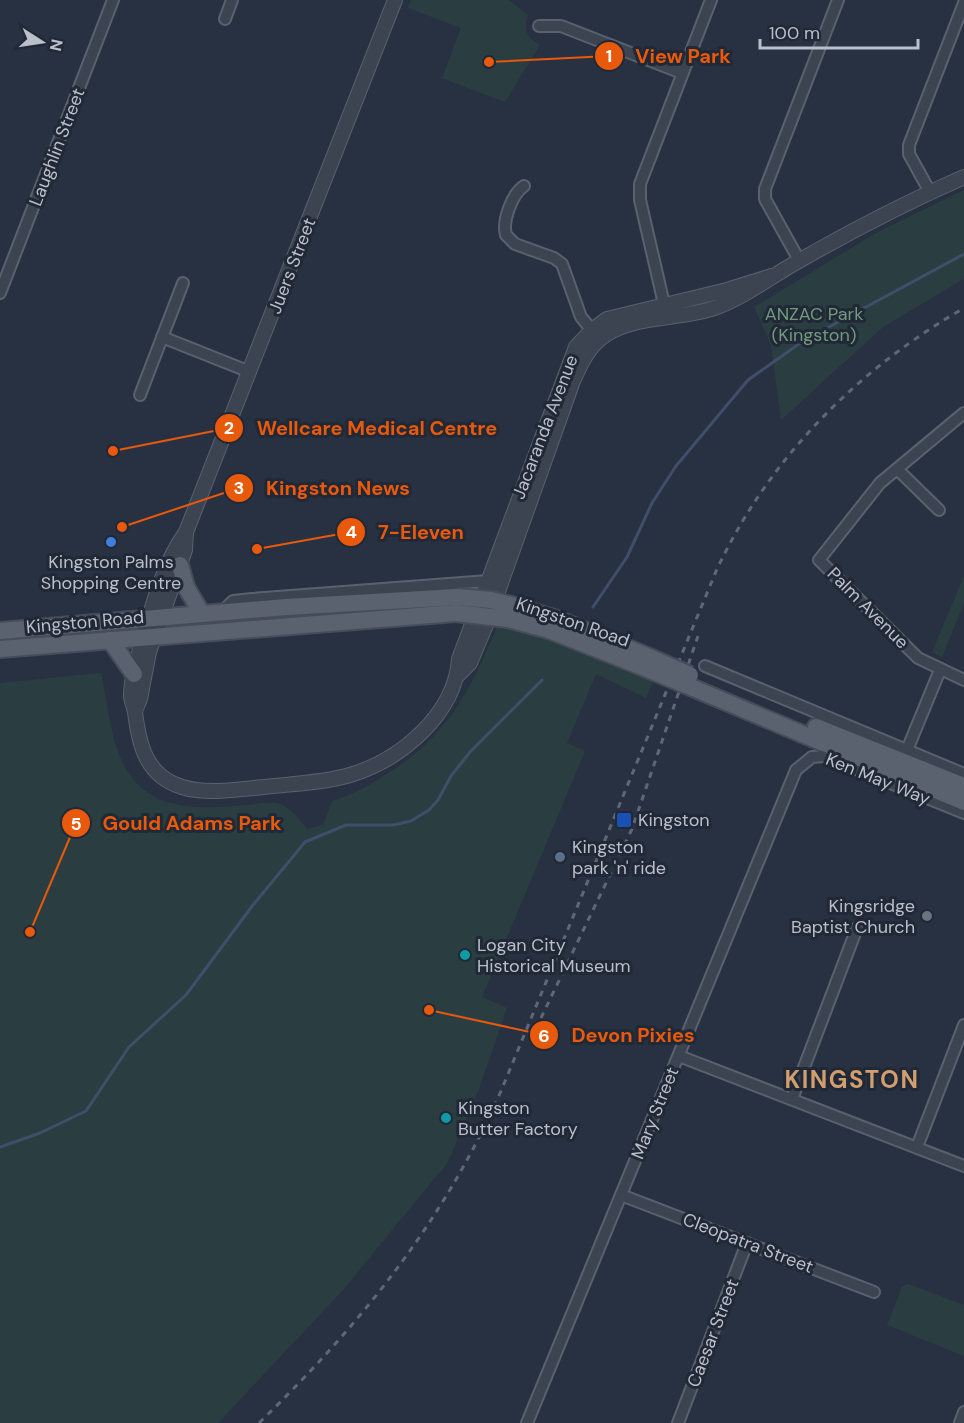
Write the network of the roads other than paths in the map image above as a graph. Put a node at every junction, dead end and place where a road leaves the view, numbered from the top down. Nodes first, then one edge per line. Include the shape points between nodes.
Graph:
1 (113, 0) edge
2 (232, 0) edge
3 (395, 0) edge
4 (711, 0) edge
5 (838, 0) edge
6 (964, 3) edge
7 (225, 19) dead end
8 (539, 26) dead end
9 (682, 73) junction
10 (964, 177) edge
11 (524, 186) dead end
12 (930, 192) junction
13 (799, 260) junction
14 (183, 283) dead end
15 (0, 293) edge
16 (664, 304) junction
17 (700, 304) junction
18 (595, 335) junction
19 (162, 338) junction
20 (250, 372) junction
21 (140, 395) dead end
22 (964, 413) edge
23 (897, 470) junction
24 (939, 510) dead end
25 (186, 531) junction
26 (180, 565) junction
27 (488, 581) junction
28 (457, 605) junction
29 (221, 612) junction
30 (202, 614) junction
31 (156, 617) junction
32 (0, 631) edge
33 (149, 636) junction
34 (110, 640) junction
35 (0, 649) edge
36 (940, 670) junction
37 (134, 674) junction
38 (458, 675) junction
39 (694, 675) junction
40 (964, 680) edge
41 (135, 711) junction
42 (907, 750) junction
43 (796, 770) joint
44 (964, 774) edge
45 (964, 786) edge
46 (964, 802) edge
47 (964, 813) edge
48 (857, 928) dead end
49 (964, 1025) edge
50 (679, 1056) junction
51 (792, 1099) junction
52 (917, 1148) junction
53 (964, 1166) edge
54 (621, 1195) junction
55 (747, 1243) junction
56 (874, 1292) dead end
57 (964, 1412) edge
58 (527, 1423) edge
59 (678, 1423) edge
60 (960, 1423) edge

1 - 15 street, Laughlin Street
2 - 7 street
3 - 20 street, Juers Street
4 - 9 street
5 - 13 street via 765,189 765,199
6 - 12 street via 909,145 909,154
8 - 9 street via 561,26
9 - 16 street via 640,184 640,200
10 - 12 street, Jacaranda Avenue
11 - 18 street via 513,199 505,224 506,235 515,244 562,264 581,317
12 - 13 street, Jacaranda Avenue
13 - 17 street, Jacaranda Avenue via 772,276
14 - 19 street
16 - 17 street, Jacaranda Avenue
16 - 18 street, Jacaranda Avenue via 617,316
17 - 18 street, Jacaranda Avenue
18 - 27 street, Jacaranda Avenue via 576,347 567,366
18 - 38 street, Jacaranda Avenue via 573,381 471,663
19 - 20 street
19 - 21 street
20 - 25 street, Juers Street
22 - 23 street, Palm Avenue
23 - 24 street
23 - 36 street, Palm Avenue via 880,483 819,560 918,658
25 - 26 street, Juers Street
25 - 31 street, Juers Street via 176,546
26 - 30 main road via 186,587
26 - 31 street, Juers Street
27 - 29 street, Kingston Road via 233,601
27 - 38 street, Jacaranda Avenue via 459,659
28 - 29 main road, Kingston Road
28 - 33 main road, Kingston Road
28 - 39 main road, Kingston Road, bridge via 491,600 510,612 557,619 647,663
29 - 30 main road, Kingston Road
30 - 31 main road, Kingston Road
31 - 32 main road, Kingston Road
31 - 33 street, Jacaranda Avenue
33 - 34 main road, Kingston Road
33 - 37 street, Jacaranda Avenue
33 - 41 street, Jacaranda Avenue
34 - 35 main road, Kingston Road
34 - 37 main road
36 - 40 street
36 - 42 street
37 - 41 street, Jacaranda Avenue via 131,698
38 - 41 street, Jacaranda Avenue via 436,715 399,751 359,772 308,783 210,790 174,784 157,773 142,753
39 - 42 street, Kingston Road
39 - 45 main road, Kingston Road
39 - 46 main road, Kingston Road
42 - 44 street, Kingston Road
43 - 47 street, Ken May Way via 812,757 824,756
43 - 50 street, Mary Street
48 - 51 street
49 - 52 street
50 - 51 street
50 - 54 street, Mary Street
51 - 52 street
52 - 53 street
54 - 55 street, Cleopatra Street
54 - 58 street, Mary Street
55 - 56 street, Cleopatra Street
55 - 59 street, Caesar Street
57 - 60 street

